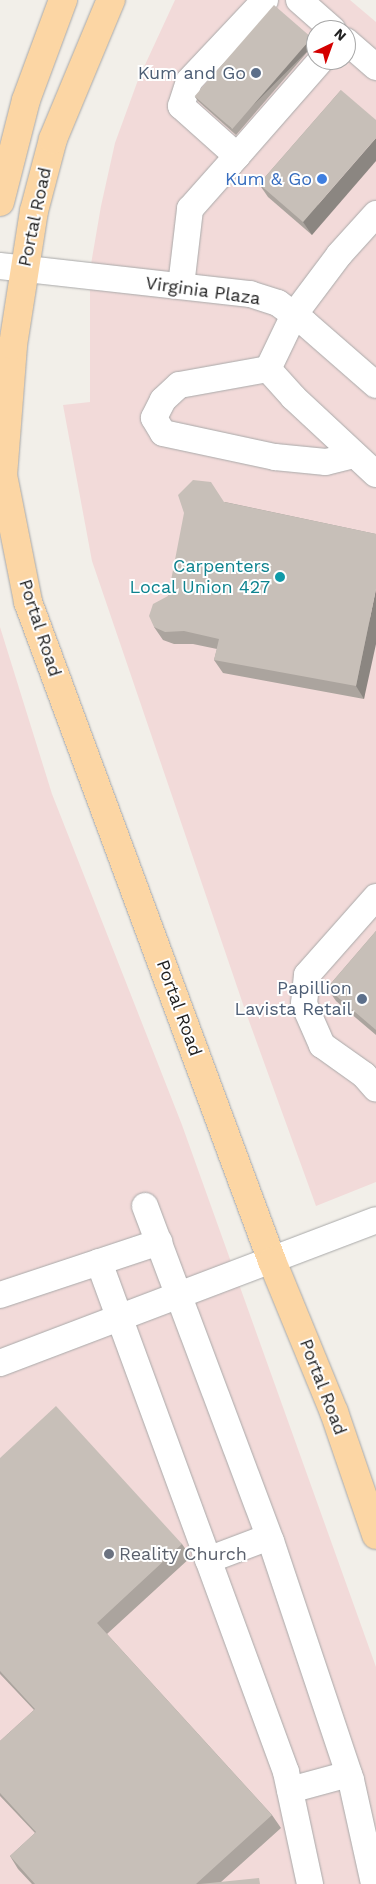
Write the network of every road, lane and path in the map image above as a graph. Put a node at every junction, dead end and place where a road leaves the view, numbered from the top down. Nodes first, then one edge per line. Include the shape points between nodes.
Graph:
1 (63, 0) edge
2 (111, 0) edge
3 (265, 0) edge
4 (299, 0) edge
5 (322, 20) edge
6 (356, 50) edge
7 (376, 67) edge
8 (312, 70) edge
9 (237, 156) junction
10 (0, 202) edge
11 (376, 214) edge
12 (12, 267) edge
13 (181, 286) junction
14 (294, 315) junction
15 (268, 369) junction
16 (376, 385) edge
17 (354, 455) junction
18 (2, 468) edge
19 (376, 474) edge
20 (376, 897) edge
21 (376, 1089) edge
22 (145, 1206) dead end
23 (376, 1220) edge
24 (159, 1242) junction
25 (272, 1261) junction
26 (99, 1262) junction
27 (0, 1295) edge
28 (181, 1295) junction
29 (119, 1318) junction
30 (0, 1363) edge
31 (376, 1534) edge
32 (269, 1537) junction
33 (208, 1560) junction
34 (349, 1774) junction
35 (290, 1790) junction
36 (310, 1884) edge
37 (374, 1884) edge

1 - 10 main road, Portal Road via 26,100
2 - 12 main road, Portal Road via 52,139 34,210
3 - 9 street via 189,81 181,106
4 - 5 street
6 - 7 street
8 - 9 street
9 - 13 street via 190,209
11 - 14 street via 339,255
12 - 13 street, Virginia Plaza
12 - 18 main road, Portal Road via 13,346
13 - 14 street, Virginia Plaza via 250,294 278,303
14 - 15 street
14 - 16 street, Virginia Plaza
15 - 17 street
15 - 17 street via 179,386 163,400 154,418 163,433 275,457 326,462
17 - 19 street
18 - 25 main road, Portal Road via 28,602
20 - 21 street via 307,975 304,1004 322,1045 364,1075
22 - 24 street
23 - 25 street
24 - 26 street
24 - 28 street
25 - 28 street
25 - 31 main road, Portal Road via 334,1412
26 - 27 street
26 - 29 street
28 - 29 street
28 - 32 street
29 - 30 street
29 - 33 street
32 - 33 street
32 - 34 street
33 - 35 street
34 - 35 street
34 - 37 street
35 - 36 street

